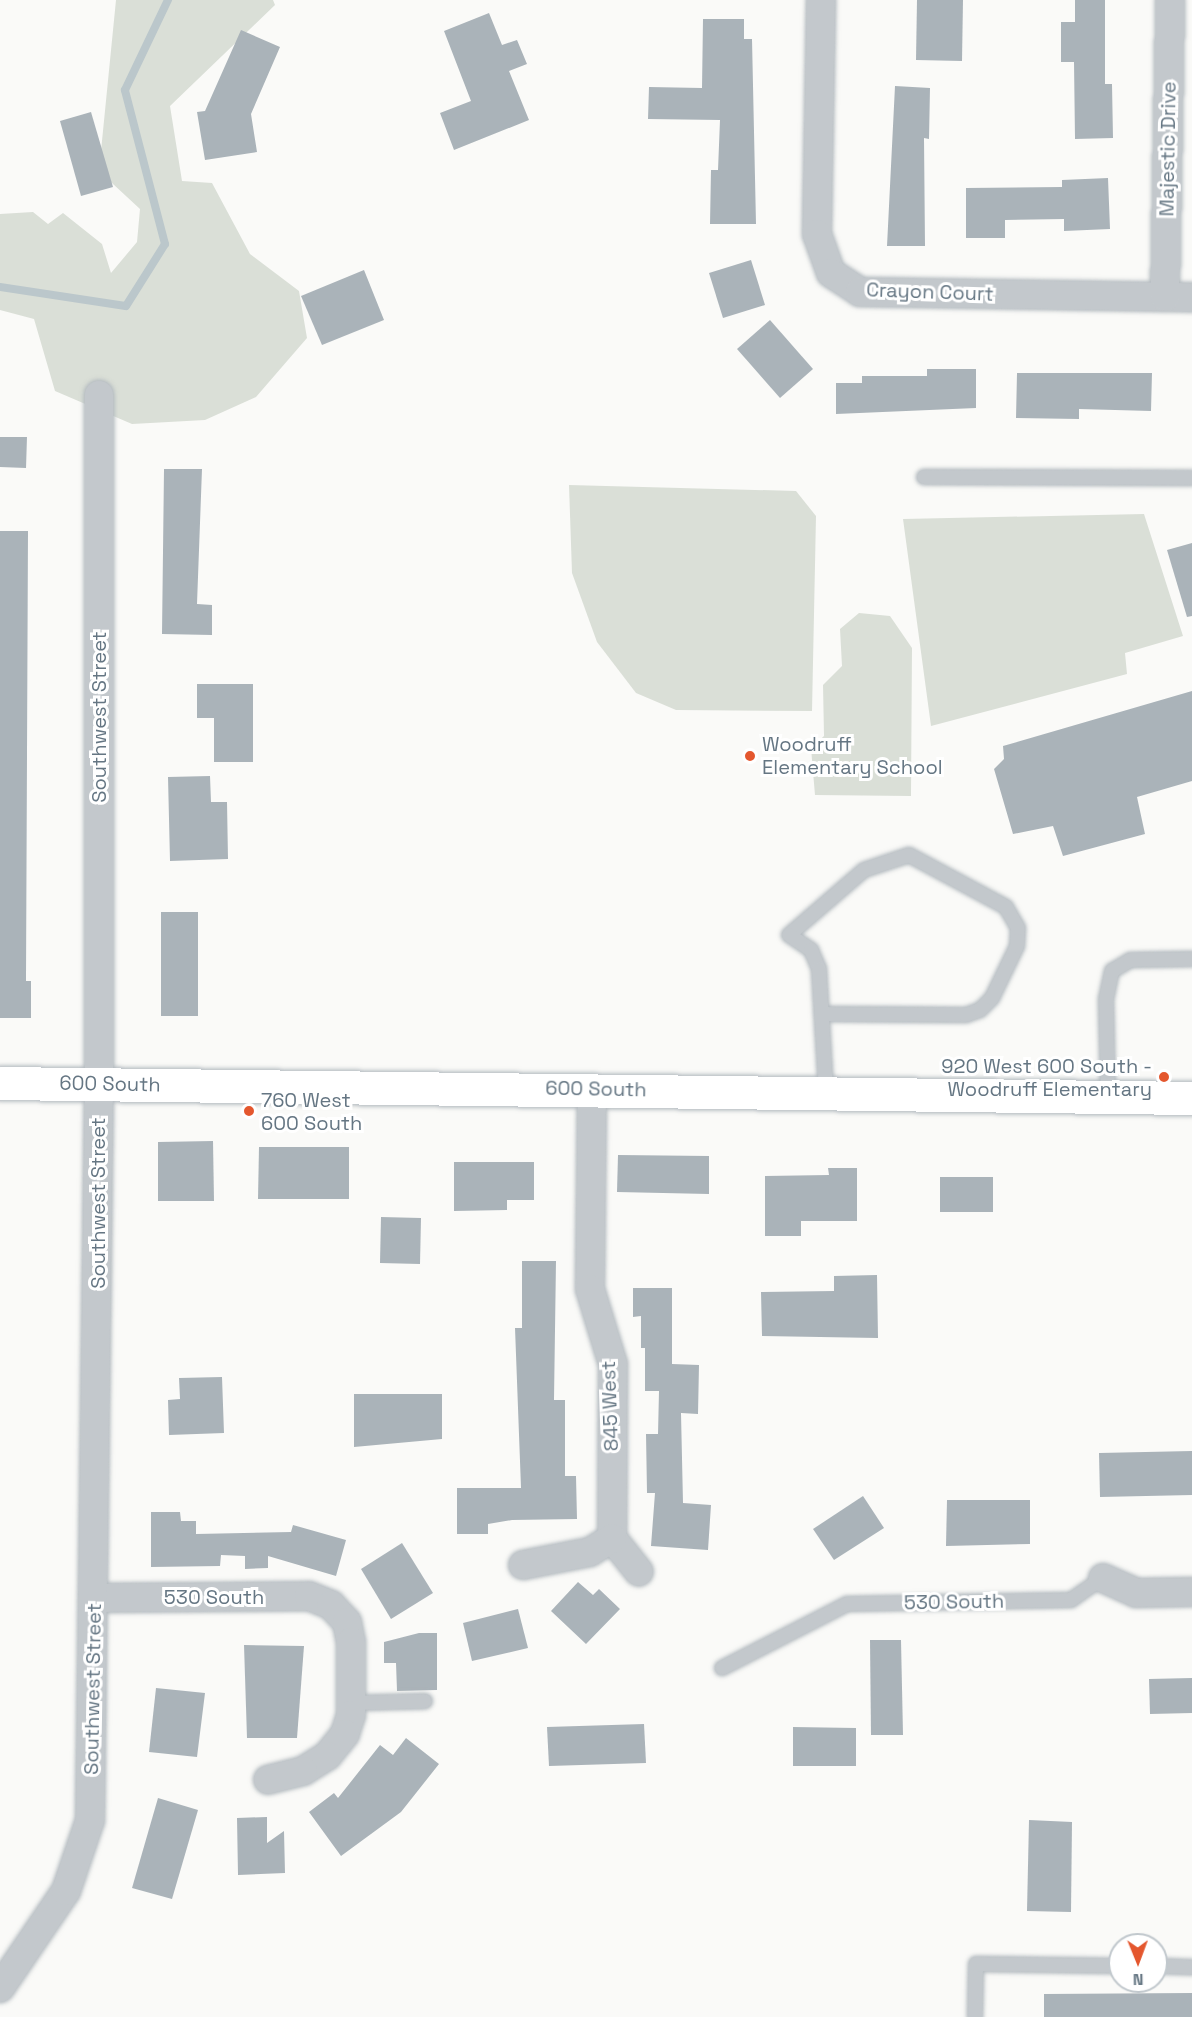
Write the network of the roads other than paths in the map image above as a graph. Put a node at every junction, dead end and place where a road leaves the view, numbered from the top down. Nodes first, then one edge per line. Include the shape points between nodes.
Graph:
1 (821, 0) edge
2 (1170, 0) edge
3 (1179, 297) edge
4 (99, 395) dead end
5 (924, 477) dead end
6 (1192, 478) edge
7 (1192, 960) edge
8 (825, 1014) junction
9 (0, 1083) edge
10 (99, 1085) junction
11 (592, 1089) junction
12 (826, 1092) junction
13 (1108, 1096) junction
14 (1192, 1098) edge
15 (612, 1538) junction
16 (523, 1565) dead end
17 (639, 1572) dead end
18 (1103, 1578) joint
19 (1192, 1592) edge
20 (95, 1598) junction
21 (722, 1668) dead end
22 (425, 1701) dead end
23 (351, 1703) junction
24 (268, 1780) dead end
25 (1108, 1966) edge
26 (1168, 1966) edge
27 (1192, 1967) edge
28 (0, 1988) edge
29 (975, 2017) edge

1 - 3 street, Crayon Court via 817,234 831,273 860,292
2 - 3 street, Majestic Drive
4 - 10 street, Southwest Street
5 - 6 lane
7 - 13 lane via 1130,960 1112,971 1106,999
8 - 8 lane via 980,1010 1017,946 1018,928 996,902 909,855 889,857 864,870 789,935 811,950
8 - 12 lane
9 - 10 street, 600 South
10 - 11 street, 600 South
10 - 20 street, Southwest Street
11 - 12 street, 600 South
11 - 15 street, 845 West via 590,1289 613,1364
12 - 13 street, 600 South
13 - 14 street, 600 South
15 - 16 street via 590,1552
15 - 17 street
18 - 19 street, 530 South via 1136,1593
18 - 21 lane, 530 South via 1071,1600 847,1604
20 - 23 street, 530 South via 309,1596 331,1605 347,1622
20 - 28 street, Southwest Street via 90,1820 66,1891
22 - 23 lane
23 - 24 street via 345,1734 327,1756 303,1771
25 - 29 lane via 976,1964
26 - 27 lane

